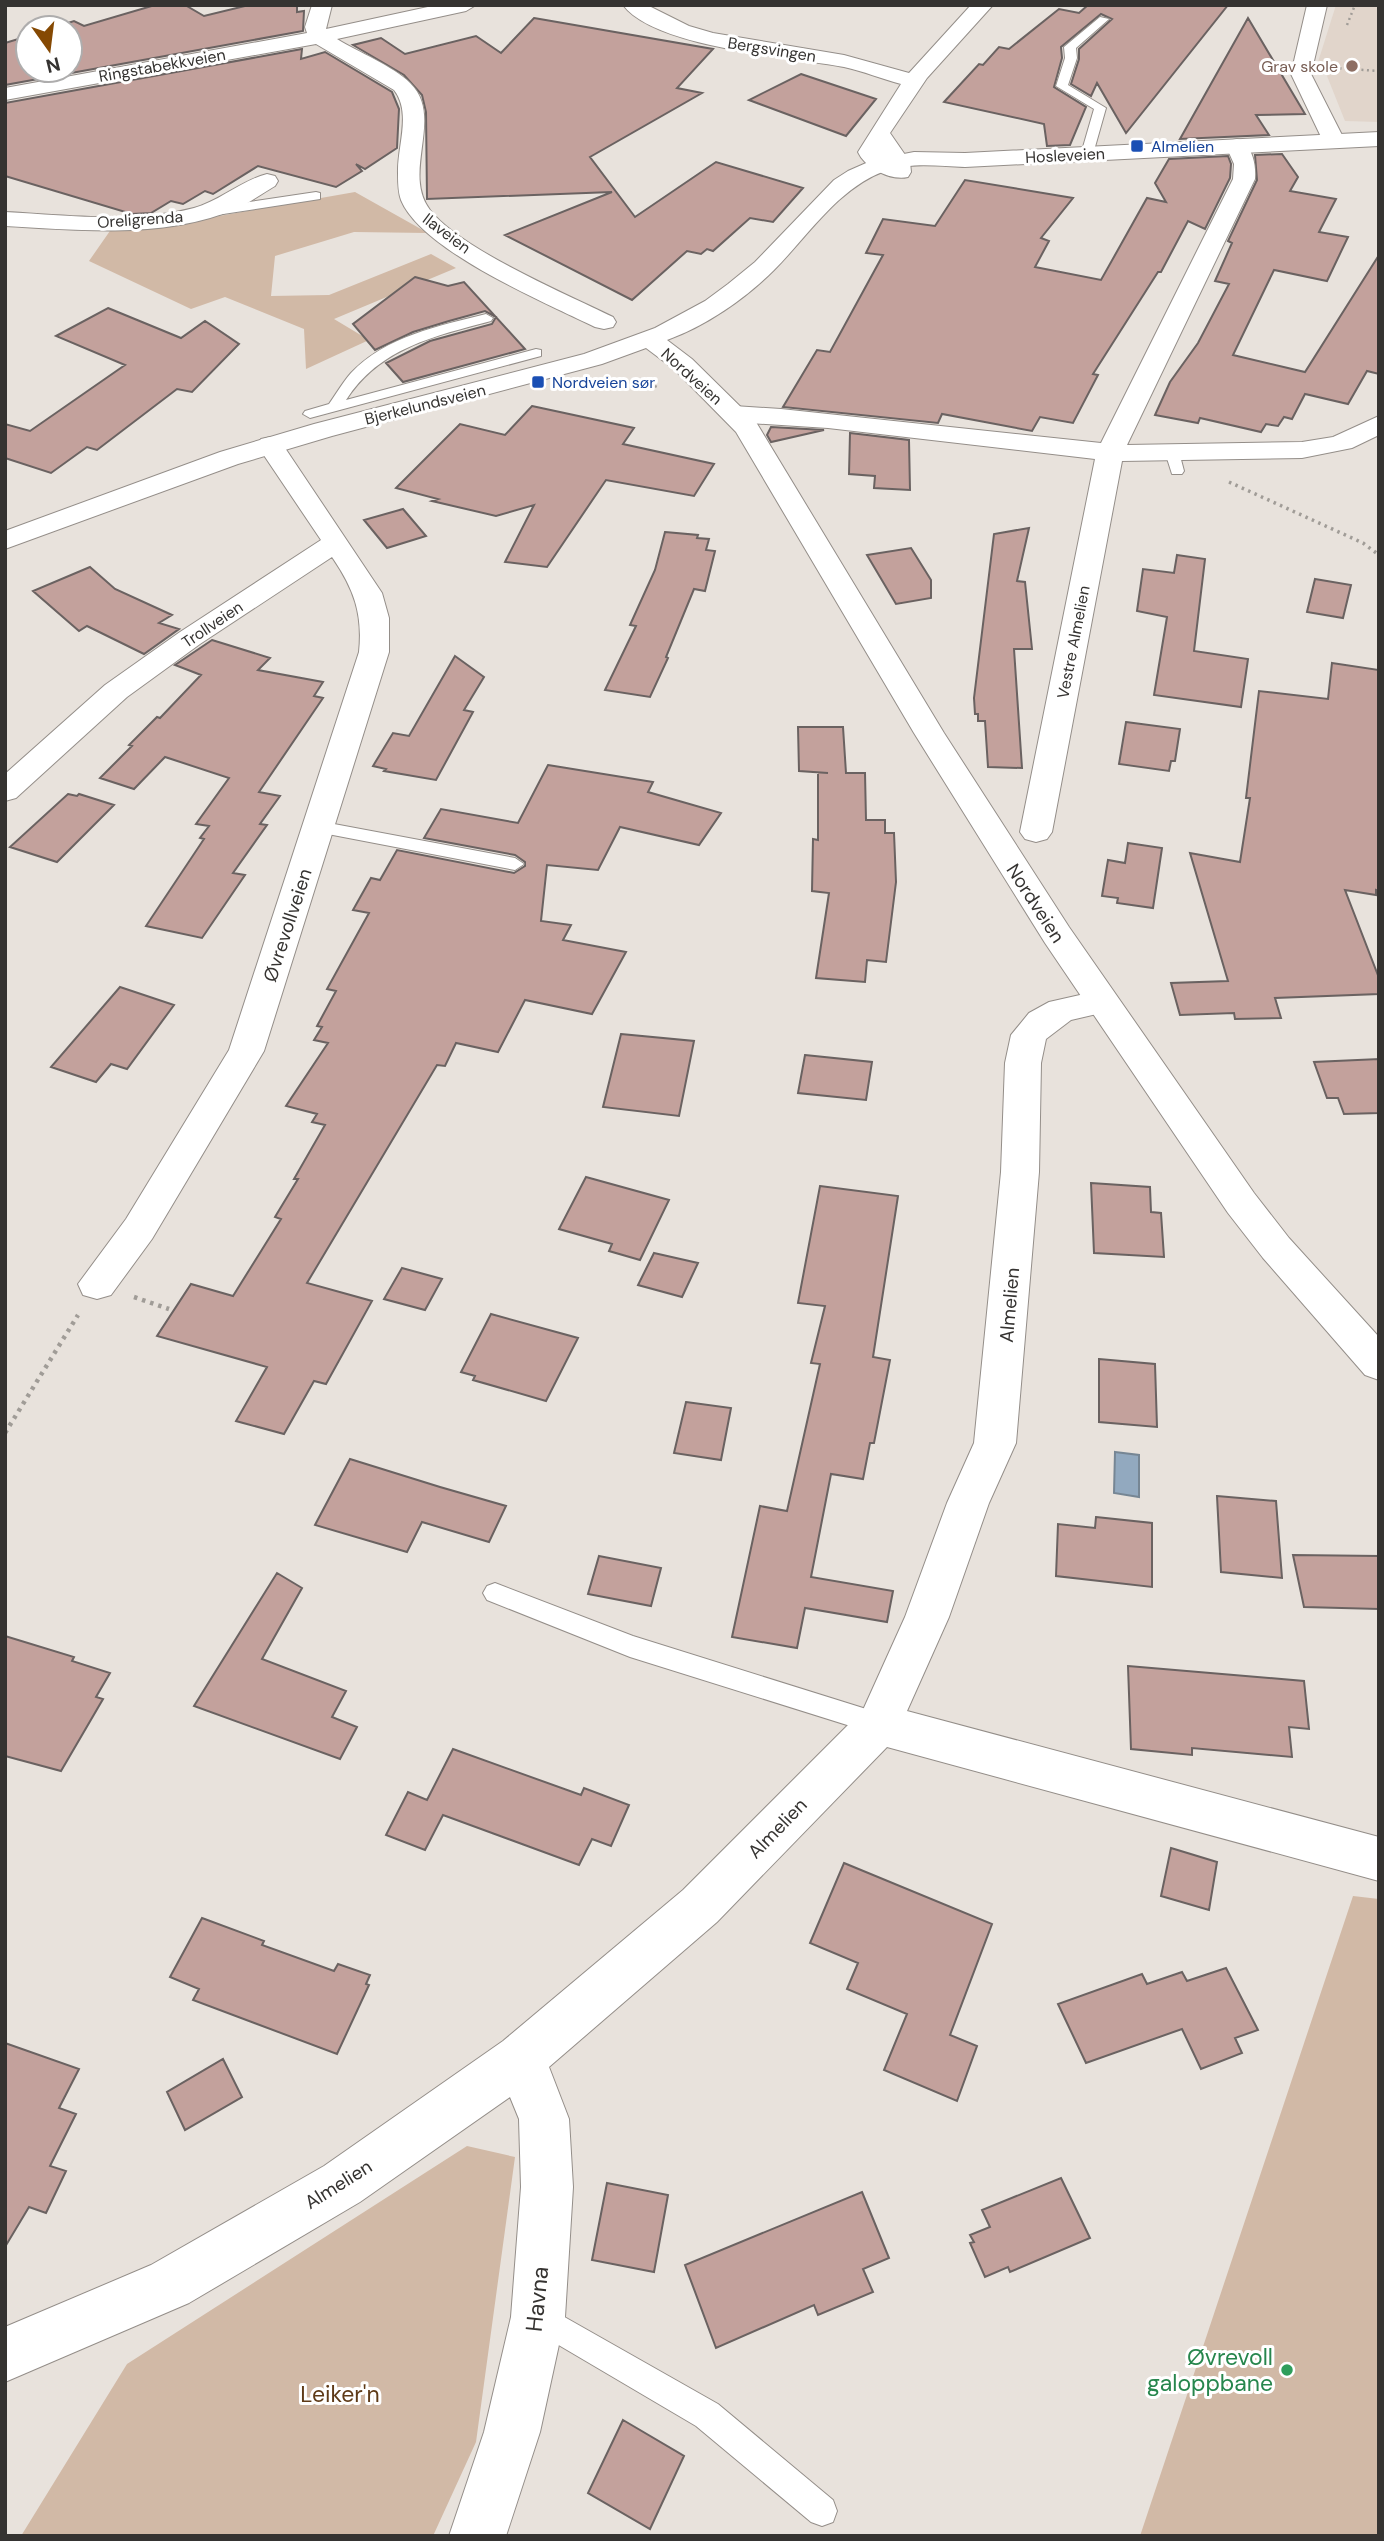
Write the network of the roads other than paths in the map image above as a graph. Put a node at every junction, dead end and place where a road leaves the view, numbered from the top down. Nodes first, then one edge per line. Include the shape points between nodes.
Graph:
1 (322, 5) edge
2 (466, 5) edge
3 (633, 5) edge
4 (983, 5) edge
5 (1317, 5) edge
6 (1104, 19) dead end
7 (319, 37) junction
8 (916, 81) junction
9 (5, 94) edge
10 (1379, 139) edge
11 (1334, 141) junction
12 (1237, 146) junction
13 (1087, 154) junction
14 (894, 166) junction
15 (267, 181) dead end
16 (316, 196) dead end
17 (194, 215) junction
18 (5, 219) edge
19 (486, 318) dead end
20 (604, 322) dead end
21 (649, 339) junction
22 (624, 349) junction
23 (536, 353) dead end
24 (336, 405) junction
25 (310, 414) dead end
26 (734, 414) junction
27 (1379, 424) edge
28 (270, 445) junction
29 (1110, 452) junction
30 (6, 541) edge
31 (336, 542) junction
32 (5, 791) edge
33 (318, 827) junction
34 (1036, 832) dead end
35 (515, 864) dead end
36 (1102, 1002) junction
37 (97, 1284) road end
38 (1379, 1364) edge
39 (495, 1592) dead end
40 (878, 1724) junction
41 (1379, 1859) edge
42 (521, 2059) junction
43 (538, 2317) junction
44 (5, 2355) edge
45 (822, 2511) dead end
46 (477, 2536) edge

1 - 7 street via 314,27
2 - 7 street, Ringstabekkveien
3 - 8 street, Bergsvingen via 714,40 848,62
4 - 8 street via 961,24
5 - 11 street via 1300,74
6 - 13 lane via 1070,47 1062,86 1100,108
7 - 9 street, Ringstabekkveien
7 - 20 street, Ilaveien via 410,94 416,113 409,152 412,200 430,225 488,262
8 - 14 street via 869,152 872,159
10 - 11 street, Hosleveien
11 - 12 street, Hosleveien
12 - 13 street, Hosleveien
12 - 29 street, Vestre Almelien via 1245,164 1244,179
13 - 14 street, Hosleveien
14 - 21 street, Bjerkelundsveien via 813,213 763,267 714,306
15 - 17 street, Oreligrenda via 226,205
16 - 17 lane
17 - 18 street, Oreligrenda via 122,222
19 - 24 lane via 382,353 357,374
21 - 22 street, Bjerkelundsveien
21 - 26 street, Nordveien via 683,364
22 - 26 street, Nordveien
22 - 28 street, Bjerkelundsveien
23 - 24 lane
24 - 25 lane
26 - 29 street via 803,416
26 - 36 street, Nordveien via 747,428 997,842
27 - 29 street via 1366,434 1327,448 1174,461
28 - 30 street, Bjerkelundsveien
28 - 31 street
29 - 34 street, Vestre Almelien
31 - 32 street, Trollveien via 116,691
31 - 33 street, Øvrevollveien via 372,595 377,626 374,652
33 - 35 lane
33 - 37 street, Øvrevollveien via 246,1051 139,1229
36 - 38 street, Nordveien via 1248,1212
36 - 40 street, Almelien via 1060,1010 1029,1035 1023,1063 1020,1172 995,1443 927,1617
39 - 40 lane via 630,1646
40 - 41 street
40 - 42 street, Almelien via 700,1906
42 - 43 street, Havna via 544,2119 547,2187
42 - 44 street, Almelien via 342,2184 182,2277
43 - 45 lane via 707,2415
43 - 46 street, Havna via 512,2432

